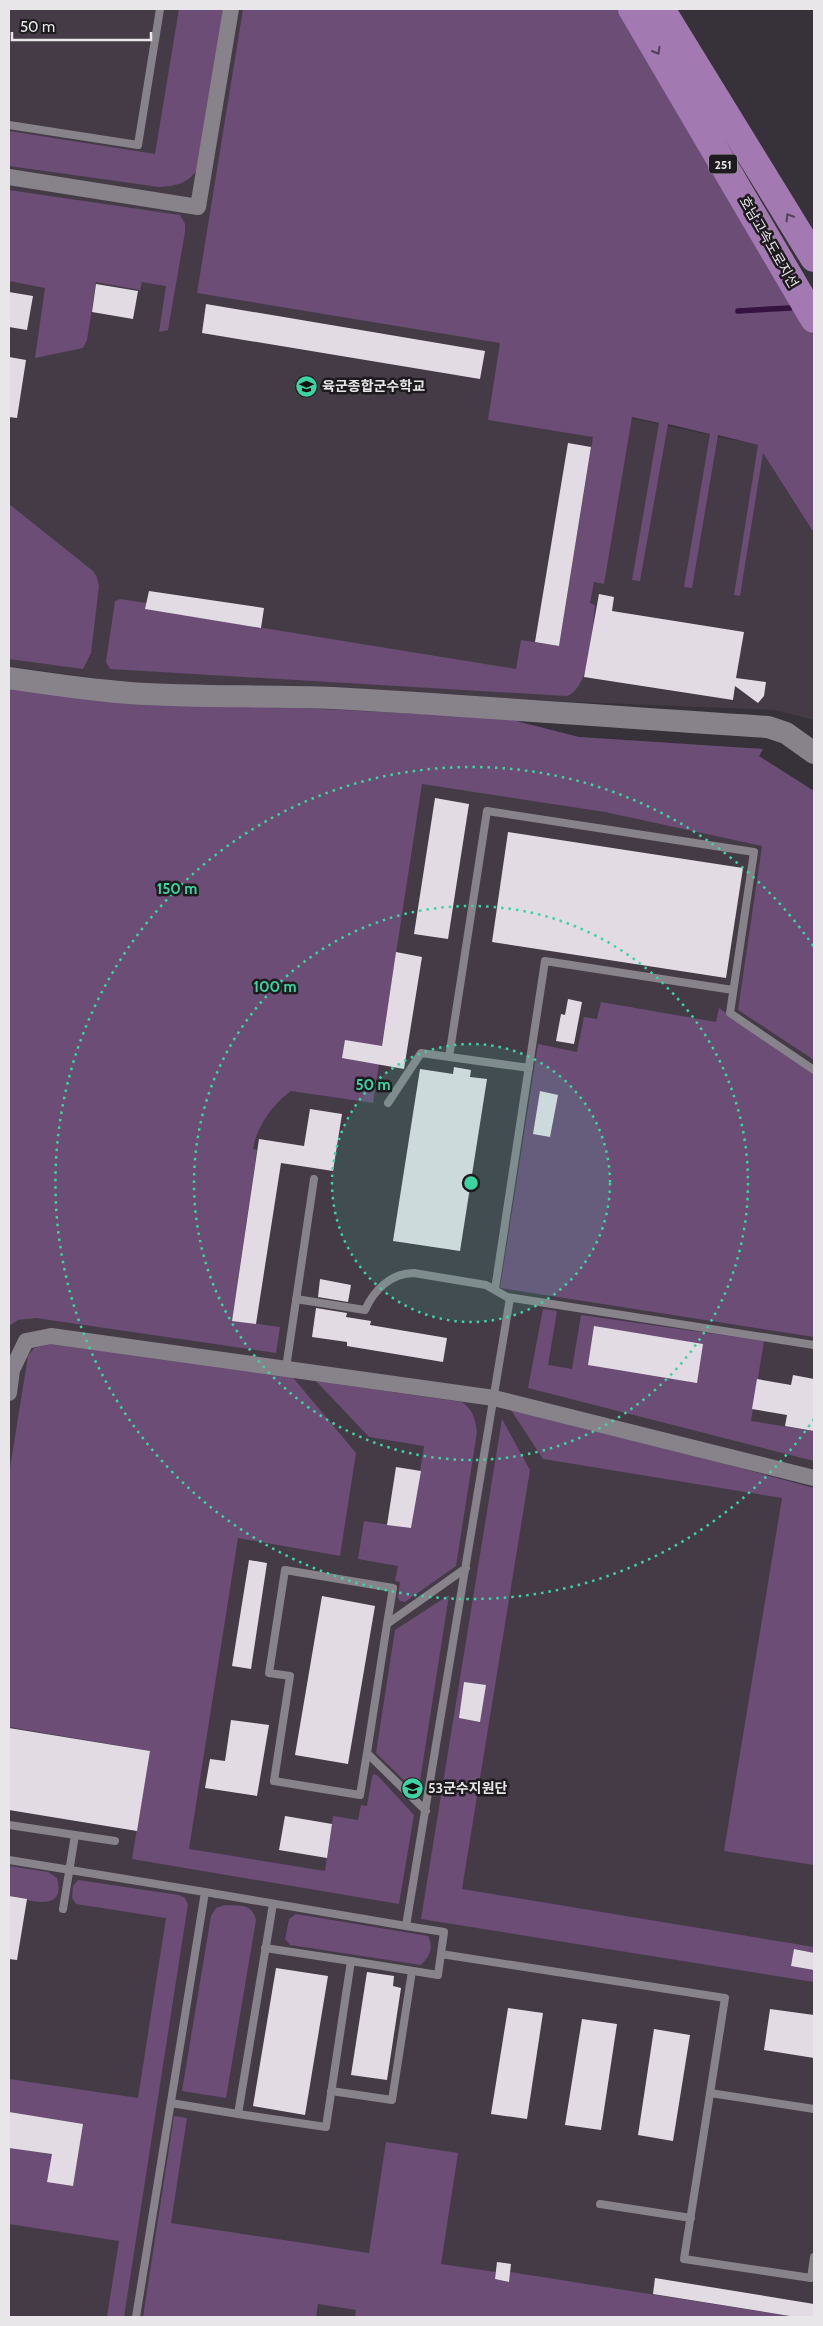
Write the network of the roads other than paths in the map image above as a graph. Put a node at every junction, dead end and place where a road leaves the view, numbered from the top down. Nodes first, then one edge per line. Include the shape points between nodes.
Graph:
1 (160, 9) edge
2 (231, 9) edge
3 (632, 9) edge
4 (661, 9) edge
5 (9, 125) edge
6 (9, 177) edge
7 (814, 258) edge
8 (814, 319) edge
9 (9, 678) edge
10 (814, 753) edge
11 (733, 990) junction
12 (449, 1057) junction
13 (529, 1068) junction
14 (814, 1070) edge
15 (388, 1103) dead end
16 (314, 1179) dead end
17 (494, 1289) junction
18 (510, 1298) junction
19 (296, 1299) junction
20 (814, 1345) edge
21 (286, 1368) junction
22 (9, 1393) edge
23 (494, 1398) junction
24 (814, 1478) edge
25 (466, 1568) junction
26 (387, 1624) junction
27 (367, 1753) junction
28 (426, 1811) junction
29 (9, 1825) edge
30 (75, 1835) junction
31 (115, 1841) dead end
32 (9, 1860) edge
33 (69, 1870) junction
34 (205, 1892) junction
35 (272, 1904) junction
36 (63, 1909) dead end
37 (406, 1926) junction
38 (265, 1948) junction
39 (441, 1954) junction
40 (351, 1962) junction
41 (412, 1971) junction
42 (331, 2091) junction
43 (710, 2093) junction
44 (170, 2103) junction
45 (814, 2109) edge
46 (238, 2114) junction
47 (600, 2204) dead end
48 (691, 2218) junction
49 (814, 2257) edge
50 (136, 2317) edge

1 - 5 lane via 138,145
2 - 6 street via 198,207
3 -> 8 highway, 호남고속도로지선 / 251
7 -> 4 highway, 호남고속도로지선 / 251
9 - 10 street via 131,693 305,697 495,707 595,717 768,727 786,733
11 - 12 lane via 754,852 487,811
11 - 13 lane via 545,961
11 - 14 lane via 730,1013
12 - 13 lane
12 - 15 lane via 421,1053
13 - 17 lane
16 - 19 lane
17 - 18 lane
17 - 19 lane via 486,1285 404,1273 385,1283 365,1310
18 - 20 lane
18 - 23 lane
19 - 21 lane
21 - 22 street via 51,1336 26,1341 12,1370
21 - 23 street
23 - 24 street
23 - 25 lane
25 - 26 lane
25 - 28 lane
26 - 27 lane
26 - 27 lane via 393,1588 285,1570 269,1673 290,1676 274,1782 360,1795
27 - 28 lane
28 - 37 lane
29 - 30 lane
30 - 31 lane
30 - 33 lane
32 - 33 lane
33 - 34 lane
33 - 36 lane
34 - 35 lane
34 - 44 lane
35 - 37 lane
35 - 38 lane
37 - 39 lane via 444,1932
38 - 40 lane
38 - 46 lane
39 - 41 lane via 438,1974
39 - 43 lane via 725,1998
40 - 41 lane
40 - 42 lane
41 - 42 lane via 392,2100
42 - 46 lane via 326,2127
43 - 45 lane
43 - 48 lane
44 - 46 lane
44 - 50 lane
47 - 48 lane
48 - 49 lane via 684,2259 811,2278

